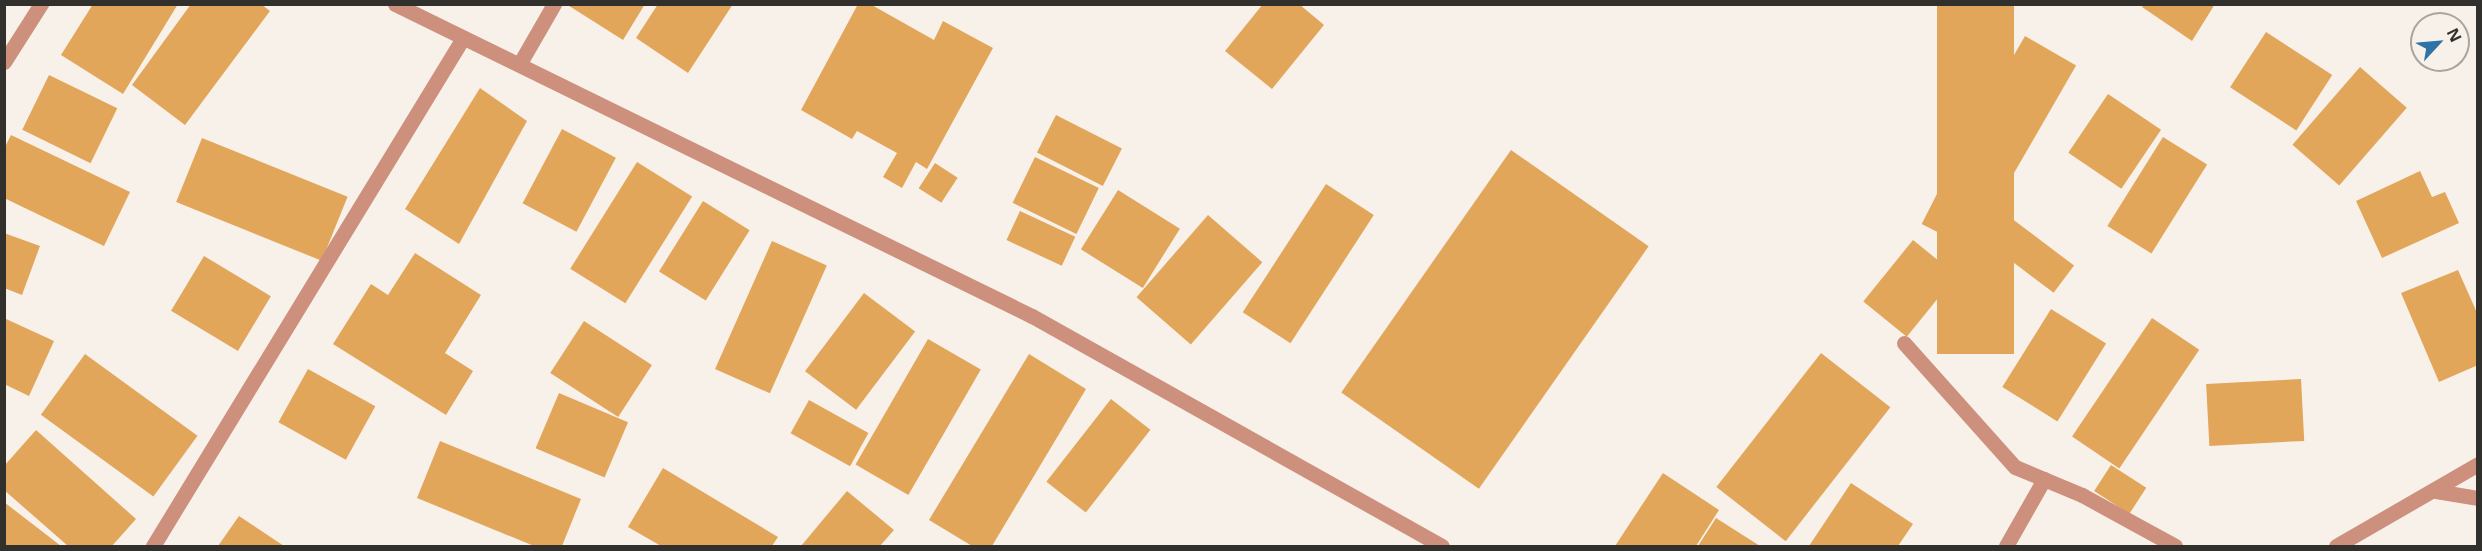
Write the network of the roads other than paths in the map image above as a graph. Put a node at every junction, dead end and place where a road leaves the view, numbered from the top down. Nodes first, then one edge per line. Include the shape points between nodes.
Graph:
1 (41, 4) edge
2 (394, 4) edge
3 (554, 4) edge
4 (463, 38) junction
5 (4, 62) edge
6 (520, 63) junction
7 (1904, 343) dead end
8 (2478, 464) edge
9 (2044, 479) junction
10 (2436, 491) junction
11 (2478, 498) edge
12 (153, 546) edge
13 (1442, 546) edge
14 (2006, 546) edge
15 (2175, 546) edge
16 (2336, 546) edge

1 - 5 street
2 - 4 street
3 - 6 street
4 - 6 street
4 - 12 street
6 - 13 street via 1032,316
7 - 9 street via 2015,467
8 - 10 street
9 - 14 street
9 - 15 street via 2082,495
10 - 11 street
10 - 16 street

